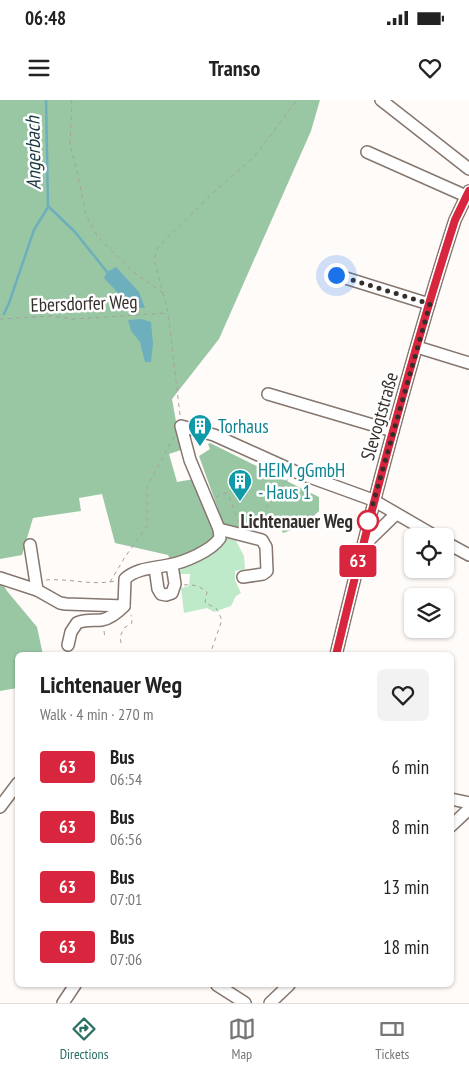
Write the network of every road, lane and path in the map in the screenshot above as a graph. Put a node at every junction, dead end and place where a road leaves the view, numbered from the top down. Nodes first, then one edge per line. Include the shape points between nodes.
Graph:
1 (71, 100) edge
2 (297, 100) edge
3 (381, 100) edge
4 (367, 152) dead end
5 (469, 168) edge
6 (468, 193) edge
7 (336, 275) dead end
8 (163, 293) junction
9 (430, 304) junction
10 (168, 312) junction
11 (0, 319) edge
12 (417, 347) junction
13 (469, 363) edge
14 (268, 394) dead end
15 (181, 426) junction
16 (393, 431) junction
17 (296, 472) junction
18 (210, 500) dead end
19 (373, 500) junction
20 (396, 514) junction
21 (421, 528) edge
22 (219, 529) junction
23 (244, 533) junction
24 (30, 545) dead end
25 (362, 547) junction
26 (454, 547) edge
27 (469, 555) edge
28 (172, 565) junction
29 (155, 568) junction
30 (243, 577) dead end
31 (0, 578) edge
32 (125, 579) junction
33 (110, 582) junction
34 (36, 586) junction
35 (174, 586) junction
36 (124, 606) junction
37 (121, 643) dead end
38 (68, 645) dead end
39 (211, 652) edge
40 (337, 652) edge
41 (15, 787) edge
42 (454, 800) edge
43 (469, 803) edge
44 (0, 807) edge
45 (469, 809) edge
46 (454, 823) edge
47 (73, 987) edge
48 (220, 987) edge
49 (287, 987) edge
50 (63, 1003) edge
51 (245, 1003) edge
52 (270, 1003) edge

1 - 8 path via 70,145 86,215 98,237 133,272
2 - 8 path via 255,156 158,246 154,259
3 - 5 street
4 - 6 street
6 - 9 street, Slevogtstraße via 455,220
7 - 9 street
8 - 10 path
9 - 12 street, Slevogtstraße
10 - 11 path, Ebersdorfer Weg via 73,320 51,316
10 - 15 path
12 - 13 street
12 - 16 street, Slevogtstraße
14 - 16 street
15 - 17 street via 214,435
15 - 22 street via 190,460
15 - 33 path via 147,486 147,526
16 - 19 street, Slevogtstraße
17 - 19 street
17 - 23 path via 283,483
18 - 23 path via 228,494
19 - 20 street
19 - 25 street, Slevogtstraße
20 - 21 street
20 - 25 street
22 - 23 street
22 - 28 street via 220,538 214,547
23 - 30 street via 262,540 266,547 267,571
24 - 34 street
25 - 40 street, Slevogtstraße
26 - 27 street
28 - 29 street
28 - 35 street
29 - 32 street via 138,571
29 - 35 street via 161,594 172,594
31 - 34 street
32 - 33 path
32 - 36 street
33 - 34 path via 62,579
34 - 36 street via 66,604
35 - 39 path via 190,584 201,587 206,592 205,603 216,608 222,620
36 - 37 path via 131,615 132,623 124,628
36 - 38 street via 113,616 102,620 77,623
41 - 44 street
42 - 43 street
45 - 46 street
47 - 50 street
48 - 51 street
49 - 52 street

